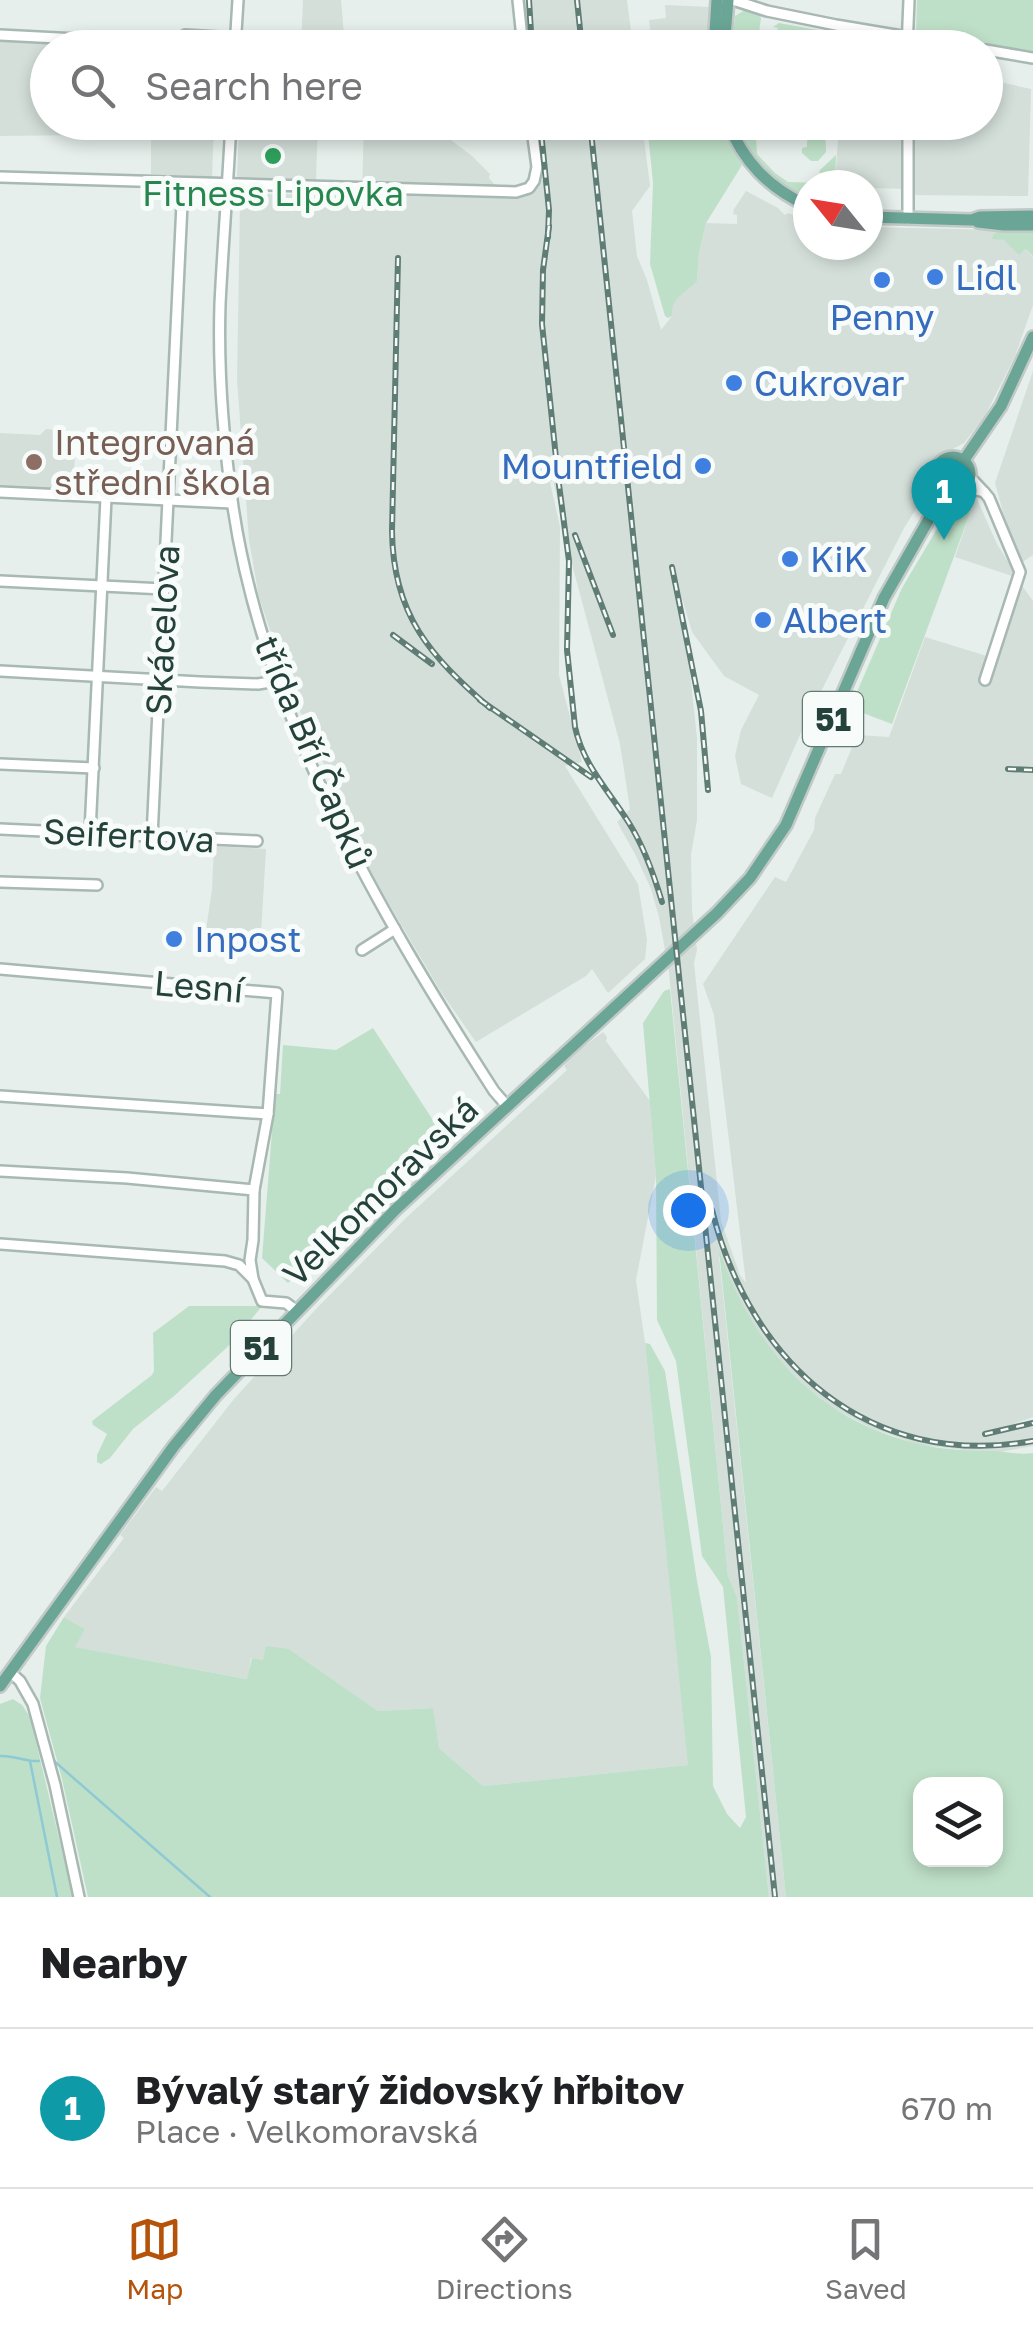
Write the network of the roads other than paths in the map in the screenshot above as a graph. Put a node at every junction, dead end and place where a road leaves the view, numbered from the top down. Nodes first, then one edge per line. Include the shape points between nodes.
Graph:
1 (238, 0) edge
2 (518, 0) edge
3 (717, 0) edge
4 (730, 0) edge
5 (909, 0) edge
6 (237, 30) edge
7 (521, 30) edge
8 (715, 30) edge
9 (726, 30) edge
10 (854, 30) edge
11 (908, 30) edge
12 (1, 35) edge
13 (30, 37) edge
14 (1003, 53) edge
15 (1033, 58) edge
16 (229, 140) edge
17 (534, 140) edge
18 (736, 140) edge
19 (908, 140) edge
20 (0, 177) edge
21 (183, 184) junction
22 (228, 184) junction
23 (793, 197) edge
24 (1033, 216) edge
25 (883, 217) edge
26 (908, 218) junction
27 (972, 220) junction
28 (1033, 224) edge
29 (1033, 337) edge
30 (964, 460) junction
31 (967, 482) junction
32 (946, 489) junction
33 (0, 492) edge
34 (106, 498) junction
35 (168, 501) junction
36 (232, 502) junction
37 (0, 581) edge
38 (102, 586) junction
39 (164, 590) junction
40 (0, 671) edge
41 (97, 676) junction
42 (985, 680) dead end
43 (160, 681) junction
44 (276, 681) junction
45 (0, 764) edge
46 (94, 768) junction
47 (0, 829) edge
48 (90, 832) junction
49 (152, 836) junction
50 (257, 842) dead end
51 (0, 882) edge
52 (98, 885) dead end
53 (395, 929) junction
54 (200, 938) dead end
55 (214, 939) dead end
56 (362, 950) dead end
57 (0, 969) edge
58 (0, 1096) edge
59 (507, 1106) junction
60 (268, 1114) junction
61 (0, 1171) edge
62 (254, 1190) junction
63 (0, 1244) edge
64 (250, 1260) junction
65 (239, 1265) junction
66 (253, 1279) junction
67 (296, 1311) junction
68 (10, 1672) junction
69 (0, 1686) edge
70 (79, 1897) edge

1 - 6 street
2 - 7 street
3 - 8 main road
4 - 9 main road
4 - 10 street
5 - 11 street
12 - 13 street
14 - 15 street
16 - 22 street, třída Bří Čapků
17 - 22 street via 534,182 516,192
18 - 23 main road via 752,167
19 - 26 street
20 - 21 street
21 - 22 street
21 - 35 street, Skácelova
22 - 36 street, třída Bří Čapků via 220,306
24 - 27 main road
25 - 26 main road
26 - 27 main road
27 - 28 main road
29 - 30 main road, 51 via 1002,406
30 - 31 main road
30 - 32 main road, 51 via 950,457 940,464 937,479
31 - 32 main road
31 - 42 street via 991,502 1020,572
32 - 59 main road, Velkomoravská / 51 via 879,609 786,825 750,878
33 - 34 street
34 - 35 street
34 - 38 street, Skácelova
35 - 36 street
35 - 39 street, Skácelova
36 - 44 street, třída Bří Čapků
37 - 38 street
38 - 39 street
38 - 41 street, Skácelova
39 - 43 street, Skácelova
40 - 41 street
41 - 43 street
41 - 46 street, Skácelova
43 - 44 street
43 - 49 street, Skácelova
44 - 53 street, třída Bří Čapků
45 - 46 street
46 - 48 street, Skácelova
47 - 48 street, Seifertova
48 - 49 street, Seifertova
49 - 50 street, Seifertova
51 - 52 street
53 - 56 street
53 - 59 street, třída Bří Čapků
54 - 55 street
57 - 60 street, Lesní via 276,993
58 - 60 street
59 - 67 main road, Velkomoravská / 51
60 - 62 street
61 - 62 street
62 - 64 street
63 - 65 street
64 - 65 street
64 - 66 street
65 - 66 street
66 - 67 street via 262,1301
67 - 68 main road, Velkomoravská / 51 via 190,1424
68 - 69 main road, Velkomoravská / 51
68 - 70 street via 33,1704

